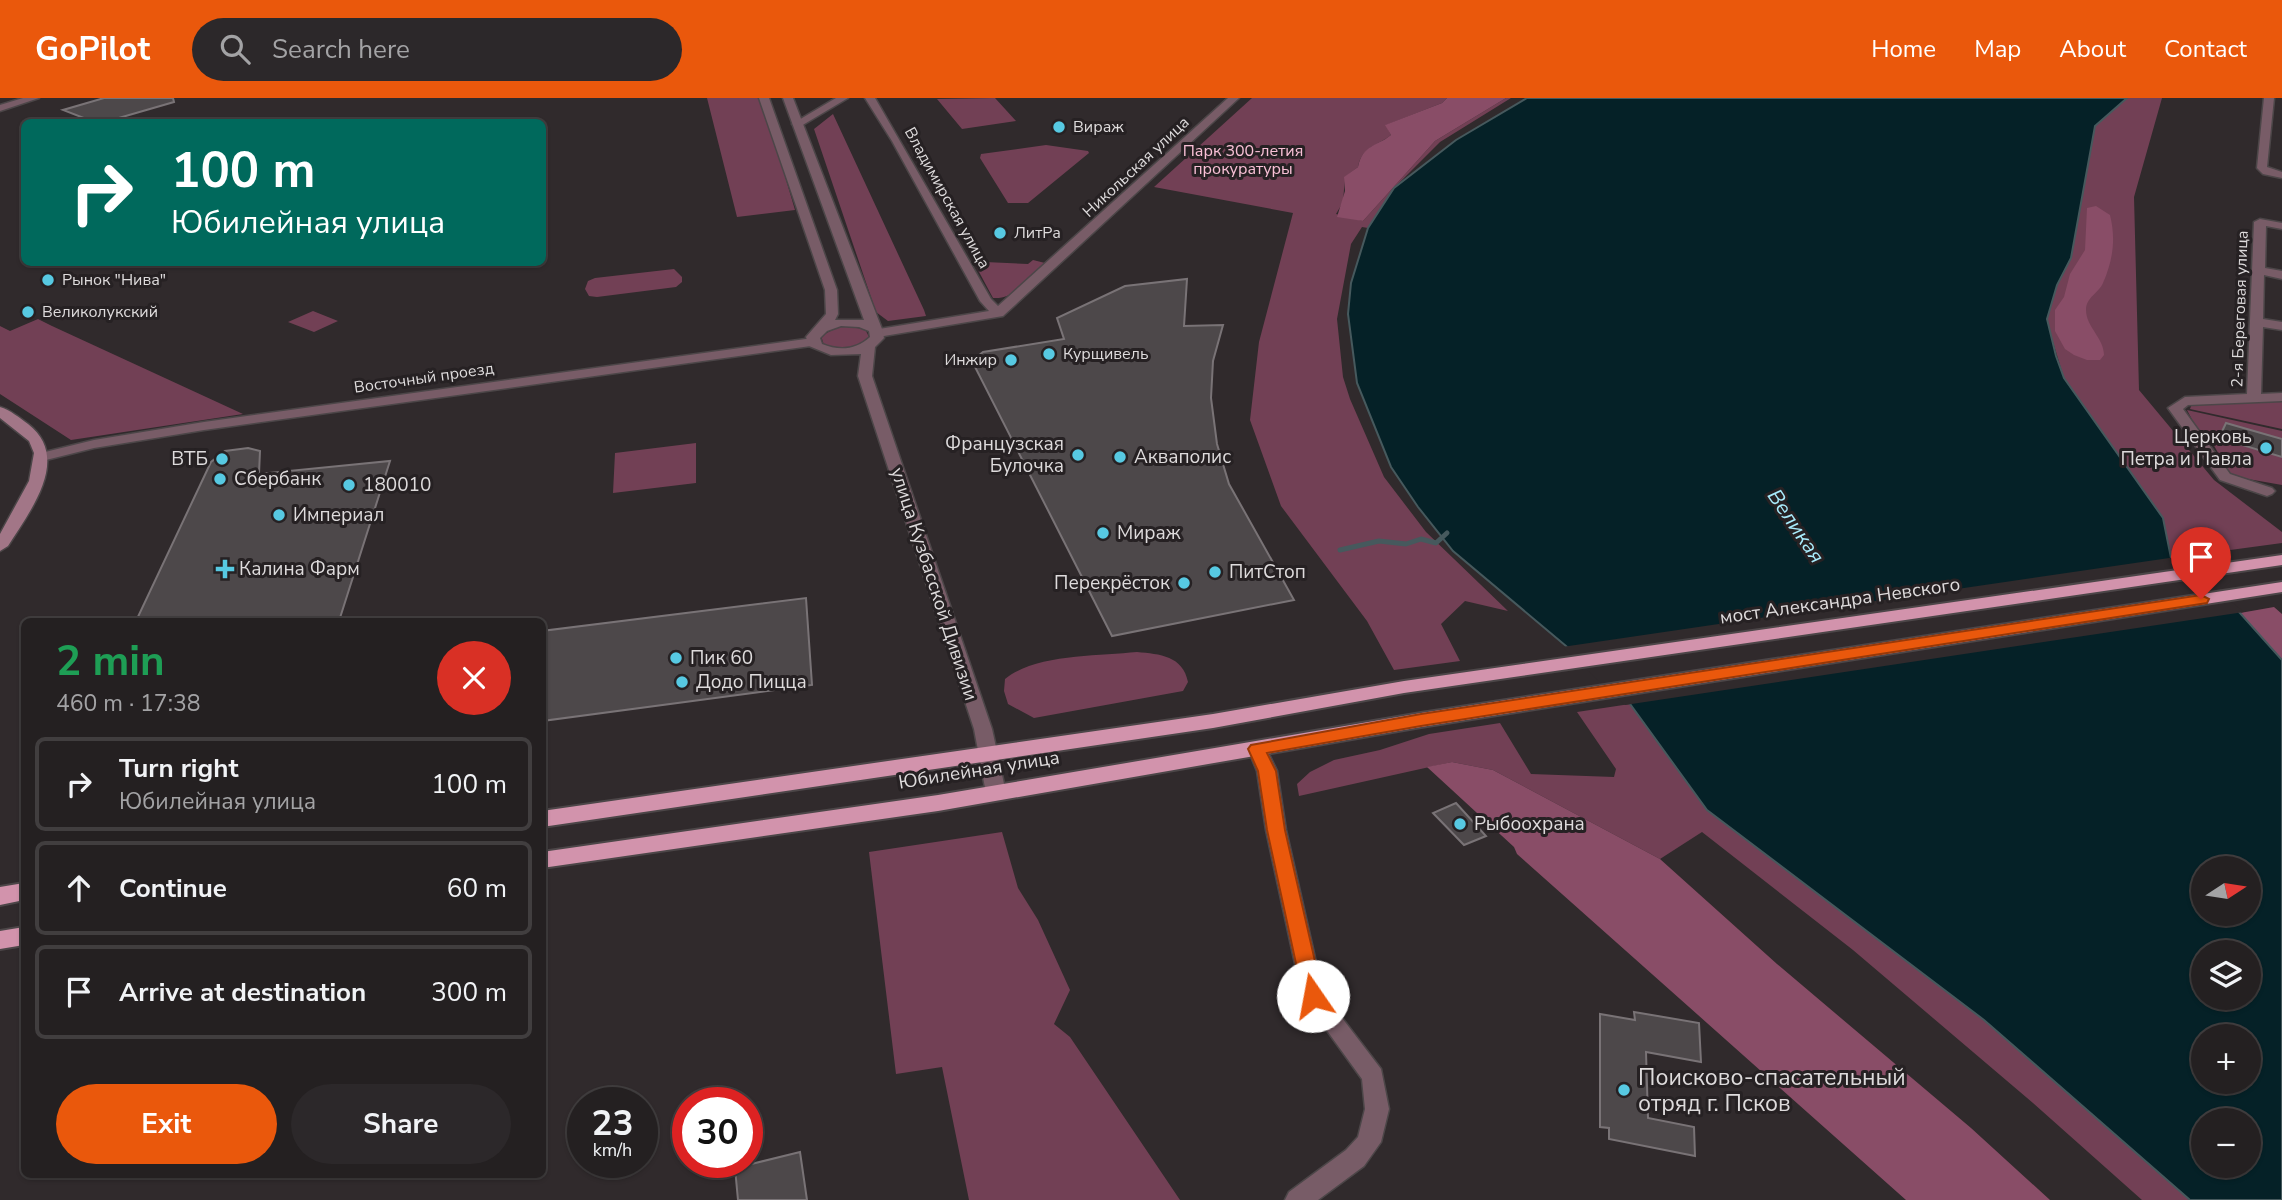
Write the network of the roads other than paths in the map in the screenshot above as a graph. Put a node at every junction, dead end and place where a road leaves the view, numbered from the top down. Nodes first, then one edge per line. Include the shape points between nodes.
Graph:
1 (34, 98) edge
2 (764, 98) edge
3 (788, 98) edge
4 (843, 98) edge
5 (870, 98) edge
6 (1234, 98) edge
7 (2269, 98) edge
8 (0, 108) edge
9 (797, 124) junction
10 (2282, 174) edge
11 (2282, 226) edge
12 (2258, 270) junction
13 (2282, 275) edge
14 (998, 313) junction
15 (2257, 322) junction
16 (2282, 326) edge
17 (822, 328) junction
18 (875, 330) junction
19 (813, 342) junction
20 (868, 346) junction
21 (836, 352) junction
22 (865, 376) junction
23 (2254, 397) junction
24 (2282, 397) edge
25 (0, 411) edge
26 (42, 457) junction
27 (2267, 491) dead end
28 (0, 546) edge
29 (2282, 560) edge
30 (2282, 587) edge
31 (1404, 687) joint
32 (1257, 749) junction
33 (989, 755) junction
34 (996, 793) junction
35 (546, 818) edge
36 (546, 859) edge
37 (21, 892) edge
38 (0, 896) edge
39 (21, 936) edge
40 (0, 940) edge
41 (1298, 1200) edge

1 - 8 street
2 - 17 street via 831,290 832,314
3 - 9 street
4 - 9 street
5 - 14 street, Владимирская улица via 986,300
6 - 14 street, Никольская улица
7 - 10 street via 2262,168
9 - 18 street
11 - 12 street, 2-я Береговая улица via 2260,222
12 - 13 street
12 - 15 street, 2-я Береговая улица
14 - 18 street
15 - 16 street
15 - 23 street, 2-я Береговая улица
17 - 18 street via 851,322
17 - 19 street
18 - 20 street via 874,342
19 - 21 street via 822,350
19 - 26 street, Восточный проезд via 204,426
20 - 21 street
20 - 22 street, улица Кузбасской Дивизии
21 - 22 street
22 - 33 street, улица Кузбасской Дивизии
23 - 24 street
23 - 27 street via 2185,401 2175,408 2225,477
25 - 26 main road via 33,437
26 - 28 main road via 35,484
29 - 31 highway, мост Александра Невского
30 - 32 highway, Юбилейная улица
31 - 33 highway, Юбилейная улица
32 - 34 highway, Юбилейная улица
32 - 41 street via 1267,771 1313,996 1373,1076 1377,1109 1369,1142 1355,1158
33 - 34 street, улица Кузбасской Дивизии
33 - 35 highway, Юбилейная улица
34 - 36 highway, Юбилейная улица
37 - 38 highway
39 - 40 highway

